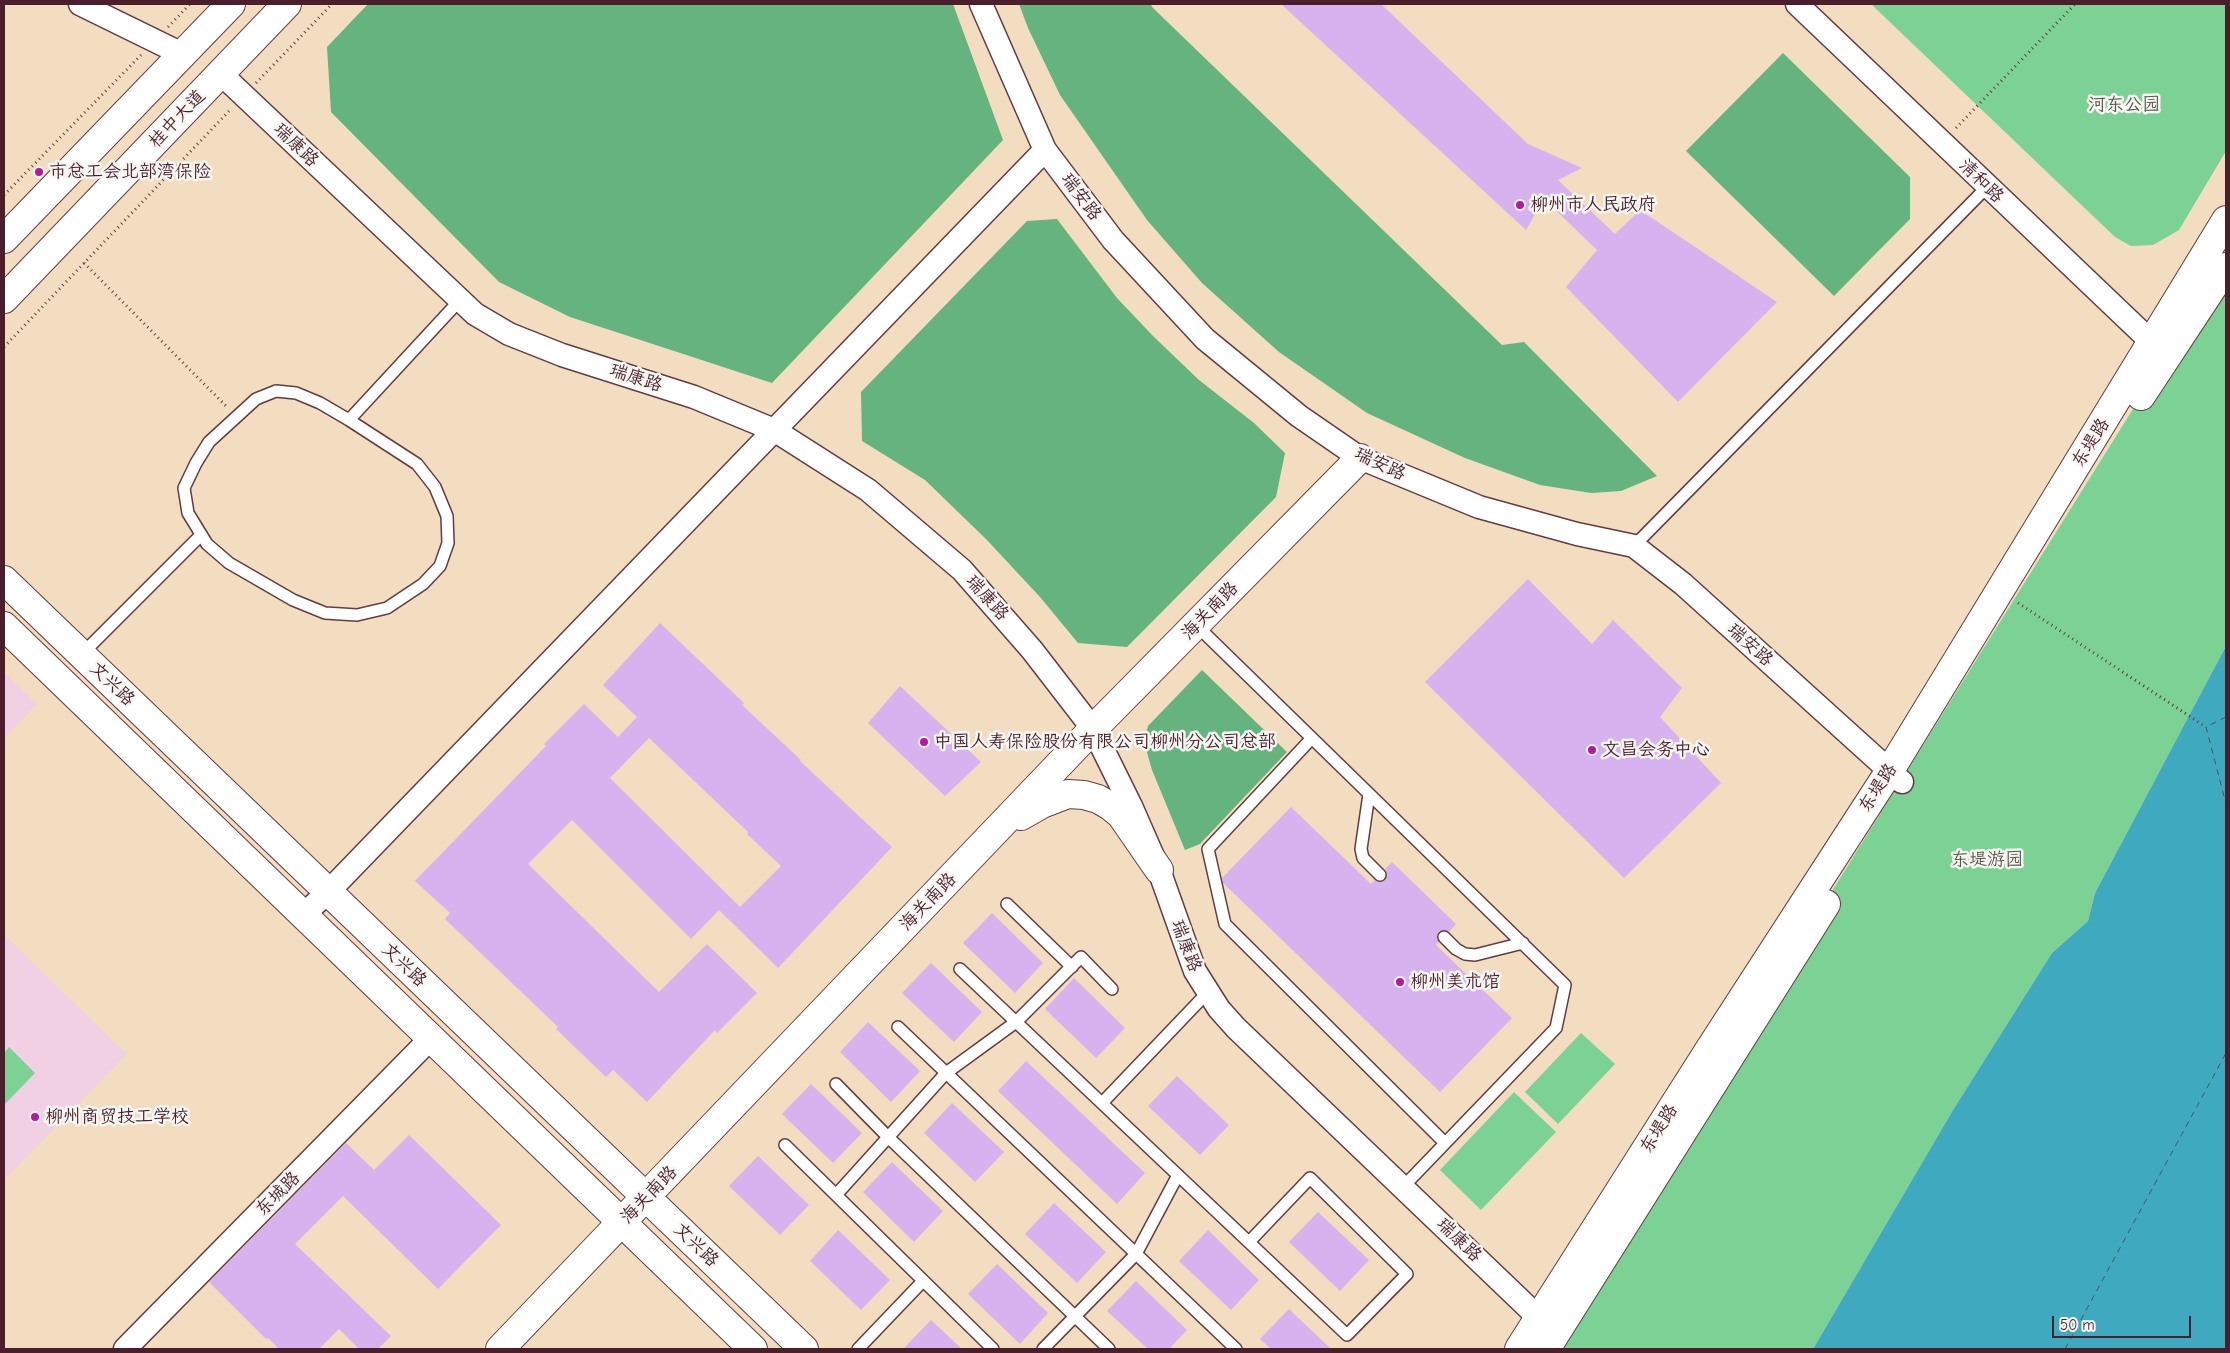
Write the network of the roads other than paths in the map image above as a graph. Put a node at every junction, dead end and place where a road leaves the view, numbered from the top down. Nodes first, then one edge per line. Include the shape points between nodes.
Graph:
1 (80, 4) edge
2 (231, 4) edge
3 (288, 4) edge
4 (981, 4) edge
5 (1797, 4) edge
6 (182, 54) junction
7 (220, 73) junction
8 (1045, 150) junction
9 (1987, 187) junction
10 (2226, 220) edge
11 (4, 239) edge
12 (2226, 267) edge
13 (4, 298) edge
14 (460, 300) junction
15 (2160, 350) junction
16 (349, 420) junction
17 (774, 430) junction
18 (1360, 458) junction
19 (202, 536) junction
20 (1634, 546) junction
21 (4, 580) edge
22 (1196, 625) junction
23 (4, 626) edge
24 (81, 654) junction
25 (1093, 729) junction
26 (1312, 738) junction
27 (1895, 777) junction
28 (1369, 794) junction
29 (998, 829) junction
30 (1159, 870) junction
31 (1380, 875) dead end
32 (328, 892) junction
33 (1007, 904) dead end
34 (303, 915) junction
35 (1444, 937) dead end
36 (1523, 943) junction
37 (1072, 967) junction
38 (960, 969) dead end
39 (1112, 989) dead end
40 (1207, 993) junction
41 (1016, 1022) junction
42 (898, 1027) dead end
43 (431, 1038) junction
44 (946, 1073) junction
45 (836, 1084) dead end
46 (1102, 1103) junction
47 (888, 1137) junction
48 (1446, 1143) junction
49 (785, 1145) dead end
50 (1178, 1175) junction
51 (1403, 1187) junction
52 (836, 1195) junction
53 (646, 1197) junction
54 (622, 1222) junction
55 (1249, 1242) junction
56 (1136, 1254) junction
57 (923, 1281) junction
58 (1075, 1316) junction
59 (1550, 1322) junction
60 (125, 1349) edge
61 (500, 1349) edge
62 (753, 1349) edge
63 (804, 1349) edge
64 (858, 1349) edge
65 (993, 1349) edge
66 (1043, 1349) edge
67 (1109, 1349) edge
68 (1236, 1349) edge
69 (1519, 1349) edge
70 (1546, 1349) edge

1 - 6 street
2 - 6 main road
3 - 7 main road, 桂中大道
4 - 8 street, 瑞安路
5 - 9 street, 清和路
6 - 11 main road
7 - 13 main road, 桂中大道
7 - 14 street, 瑞康路
8 - 17 street
8 - 18 street, 瑞安路 via 1113,240 1205,339 1299,416
9 - 15 street, 清和路
9 - 20 lane
10 - 15 main road, 东堤路
12 - 15 main road
14 - 16 lane
14 - 17 street, 瑞康路 via 475,314 509,334 562,355 694,397
15 - 27 main road, 东堤路
15 - 27 main road via 2014,600
16 - 19 lane via 296,392 276,391 256,399 209,442 184,488 188,513
16 - 19 lane via 417,464 436,486 448,516 448,543 440,566 423,584 387,608 357,615 325,613 255,580 229,563
17 - 25 street, 瑞康路 via 868,490 962,570 1032,650
17 - 32 street
18 - 20 street, 瑞安路 via 1479,507
18 - 22 main road, 海关南路
19 - 24 lane
20 - 27 street, 瑞安路 via 1683,584
21 - 24 main road, 文兴路
22 - 25 main road, 海关南路
22 - 26 lane
23 - 34 main road, 文兴路
24 - 32 main road, 文兴路
25 - 29 main road, 海关南路
25 - 30 street, 瑞康路
26 - 28 lane
26 - 48 lane via 1208,849 1225,924
27 - 59 main road
28 - 31 lane via 1361,849 1363,858
28 - 36 lane
29 - 30 main road via 1055,798 1068,794 1084,795 1122,815
29 - 53 main road, 海关南路
30 - 40 street, 瑞康路 via 1183,942
32 - 34 street
32 - 53 main road, 文兴路
33 - 37 lane
34 - 43 main road, 文兴路
35 - 36 lane via 1456,949 1475,955
36 - 48 lane via 1565,985 1556,1028
37 - 39 lane via 1081,957
37 - 41 lane
38 - 41 lane
40 - 46 lane
40 - 51 street, 瑞康路 via 1236,1028
41 - 44 lane
41 - 46 lane
42 - 44 lane
43 - 54 main road, 文兴路
43 - 60 street, 东城路
44 - 47 lane
44 - 56 lane
45 - 47 lane
46 - 50 lane
47 - 52 lane
47 - 58 lane
48 - 51 lane
49 - 52 lane
50 - 55 lane
50 - 56 lane
51 - 59 street, 瑞康路
52 - 57 lane
53 - 54 main road, 海关南路
53 - 63 main road, 文兴路
54 - 61 main road, 海关南路
54 - 62 main road, 文兴路
55 - 55 lane via 1310,1178 1407,1274 1347,1335
56 - 58 lane
56 - 68 lane
57 - 64 lane
57 - 65 lane
58 - 66 lane
58 - 67 lane
59 - 69 main road
59 - 70 main road

